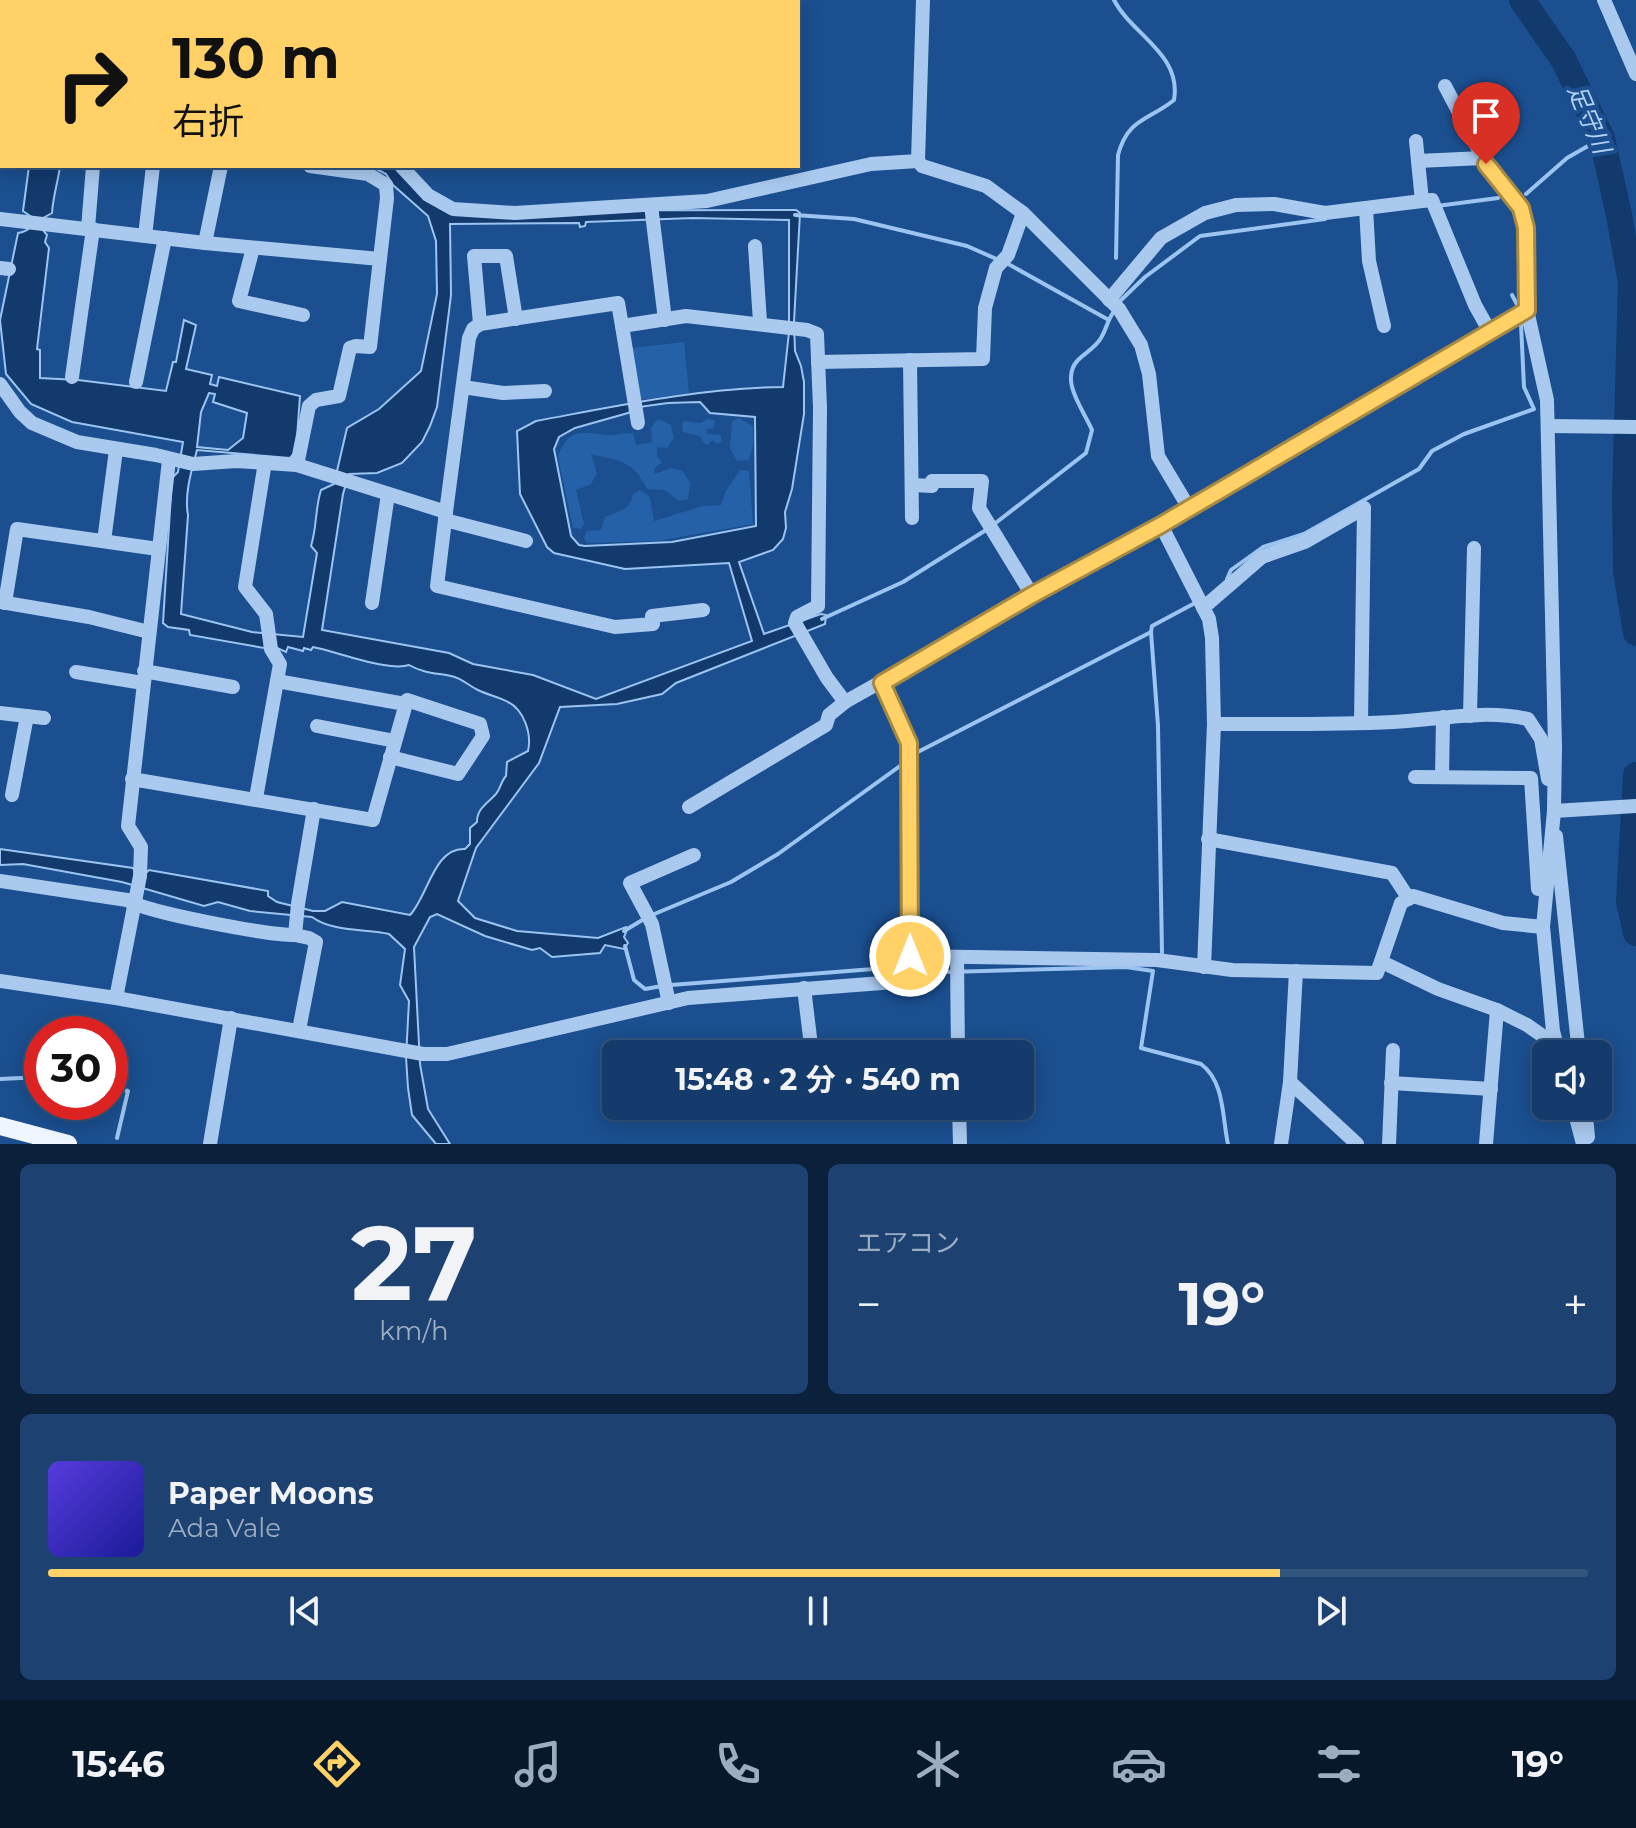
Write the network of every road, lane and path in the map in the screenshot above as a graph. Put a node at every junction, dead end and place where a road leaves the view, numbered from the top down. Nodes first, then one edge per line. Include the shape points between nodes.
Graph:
1 (923, 0) edge
2 (1604, 0) edge
3 (1636, 74) edge
4 (1445, 86) dead end
5 (1416, 141) dead end
6 (1483, 158) junction
7 (918, 161) junction
8 (1418, 161) junction
9 (93, 168) edge
10 (153, 168) edge
11 (221, 168) edge
12 (324, 168) edge
13 (401, 170) edge
14 (386, 185) junction
15 (1430, 205) junction
16 (1366, 212) junction
17 (652, 213) junction
18 (1023, 213) junction
19 (0, 219) edge
20 (91, 228) junction
21 (145, 236) junction
22 (165, 238) junction
23 (205, 243) junction
24 (755, 246) dead end
25 (253, 248) junction
26 (380, 259) junction
27 (1114, 304) junction
28 (1527, 310) junction
29 (303, 315) dead end
30 (516, 319) junction
31 (665, 320) junction
32 (760, 322) junction
33 (480, 324) junction
34 (622, 326) junction
35 (1384, 326) dead end
36 (1490, 332) junction
37 (910, 360) junction
38 (818, 362) junction
39 (72, 377) dead end
40 (136, 382) dead end
41 (0, 384) edge
42 (463, 387) junction
43 (545, 391) dead end
44 (636, 412) dead end
45 (1550, 426) junction
46 (1636, 427) edge
47 (116, 450) junction
48 (180, 462) junction
49 (265, 462) junction
50 (297, 465) junction
51 (912, 485) junction
52 (388, 494) junction
53 (1189, 508) junction
54 (446, 516) junction
55 (912, 518) dead end
56 (1161, 525) junction
57 (104, 541) junction
58 (526, 541) dead end
59 (1474, 548) dead end
60 (158, 549) junction
61 (1032, 595) junction
62 (2, 602) edge
63 (372, 603) dead end
64 (1201, 604) junction
65 (703, 610) dead end
66 (149, 632) junction
67 (76, 672) dead end
68 (144, 677) junction
69 (277, 681) junction
70 (882, 683) junction
71 (233, 687) dead end
72 (845, 702) junction
73 (405, 704) junction
74 (0, 713) edge
75 (27, 716) junction
76 (1470, 716) junction
77 (1443, 717) junction
78 (44, 718) dead end
79 (1361, 722) junction
80 (1214, 724) junction
81 (317, 726) dead end
82 (395, 741) junction
83 (390, 757) junction
84 (1415, 777) dead end
85 (1442, 777) junction
86 (132, 779) junction
87 (12, 795) dead end
88 (256, 798) junction
89 (1636, 806) edge
90 (689, 807) dead end
91 (314, 809) junction
92 (1558, 811) junction
93 (1208, 839) junction
94 (694, 855) dead end
95 (0, 881) edge
96 (1409, 899) junction
97 (133, 904) junction
98 (1544, 924) junction
99 (295, 935) junction
100 (910, 956) junction
101 (1382, 962) junction
102 (957, 966) junction
103 (1204, 967) junction
104 (1296, 971) junction
105 (0, 981) edge
106 (804, 988) junction
107 (667, 991) junction
108 (116, 998) junction
109 (1497, 1010) junction
110 (231, 1018) junction
111 (299, 1030) junction
112 (810, 1040) edge
113 (958, 1040) edge
114 (1546, 1040) edge
115 (1555, 1040) edge
116 (1578, 1040) edge
117 (1393, 1050) dead end
118 (1290, 1082) junction
119 (1391, 1083) junction
120 (1491, 1089) junction
121 (959, 1120) edge
122 (1578, 1120) edge
123 (1585, 1120) edge
124 (0, 1126) edge
125 (68, 1144) edge
126 (210, 1144) edge
127 (960, 1144) edge
128 (1281, 1144) edge
129 (1357, 1144) edge
130 (1389, 1144) edge
131 (1486, 1144) edge
132 (1586, 1144) edge

1 - 7 street
2 - 3 street
4 - 6 street
5 - 8 street
6 - 8 street
6 - 28 street via 1521,208
7 - 17 street via 871,164
7 - 18 street via 986,186
8 - 15 street
9 - 20 street
10 - 21 street
11 - 23 street
12 - 14 street via 368,174
13 - 14 street
13 - 17 street via 453,209
14 - 26 street
15 - 16 street
15 - 36 street
16 - 27 street via 1325,213 1274,204 1205,213 1161,238
16 - 35 street via 1369,261
17 - 31 street
18 - 27 street
18 - 37 street via 985,308 983,359
19 - 20 street
20 - 21 street
20 - 39 street
21 - 22 street
22 - 23 street
22 - 40 street
23 - 25 street
24 - 32 street
25 - 26 street
25 - 29 street via 239,301
26 - 50 street via 370,347 350,348 339,396 309,406
27 - 53 street via 1141,345 1158,456
28 - 36 street
28 - 45 street
30 - 33 street
30 - 33 street via 506,256 474,256
30 - 34 street via 618,303
31 - 32 street via 686,316
31 - 34 street
32 - 38 street via 817,334
33 - 42 street via 469,338
34 - 44 street
36 - 53 street
37 - 38 street
37 - 51 street
38 - 72 street via 818,606 797,617 798,630
41 - 47 street via 32,423 61,437
42 - 43 street via 503,393
42 - 54 street
45 - 46 street
45 - 92 street
47 - 48 street
47 - 57 street
48 - 49 street
48 - 60 street
49 - 50 street
49 - 69 street via 245,587 266,614 280,664
50 - 52 street
51 - 55 street
51 - 61 street via 982,481 979,508
52 - 54 street
52 - 63 street
53 - 56 street
54 - 58 street
54 - 65 street via 437,586 615,627 653,624 652,616
56 - 61 street
56 - 64 street
57 - 60 street
57 - 62 street via 17,529
59 - 76 street
60 - 66 street
61 - 70 street
62 - 66 street
64 - 79 street via 1262,557 1305,542 1364,508
64 - 80 street via 1212,638
66 - 68 street
67 - 68 street
68 - 71 street
68 - 86 street
69 - 73 street
69 - 88 street
70 - 72 street
70 - 100 street via 907,738 910,758
72 - 90 street via 829,715 826,725
73 - 82 street
73 - 83 street via 407,700 480,724 483,736 458,774
74 - 75 street
75 - 78 street
75 - 87 street
76 - 77 street
76 - 92 street via 1528,719 1541,739
77 - 79 street
77 - 85 street
79 - 80 street
80 - 93 street
81 - 82 street
82 - 83 street
83 - 91 street via 373,820
84 - 85 street
85 - 98 street via 1531,778
86 - 88 street
86 - 97 street via 128,826 141,847
88 - 91 street
89 - 92 street
91 - 99 street
92 - 98 street
92 - 116 street
93 - 96 street via 1392,873
93 - 103 street
94 - 107 street via 630,883 648,916
95 - 97 street
96 - 98 street via 1503,923
96 - 101 street via 1401,903
97 - 99 street
97 - 108 street
98 - 115 street
99 - 111 street via 316,942
100 - 102 street
100 - 106 street via 903,978 895,982
101 - 104 street via 1377,973
101 - 109 street
102 - 103 street via 1157,960
102 - 113 street
103 - 104 street
104 - 118 street
105 - 108 street
106 - 107 street via 688,998
106 - 112 street
107 - 111 street via 447,1054
108 - 110 street
109 - 114 street
109 - 120 street
110 - 111 street
110 - 126 street
117 - 119 street
118 - 128 street
118 - 129 street
119 - 120 street
119 - 130 street
120 - 131 street
121 - 127 street
122 - 132 street
123 - 132 street
124 - 125 main road

